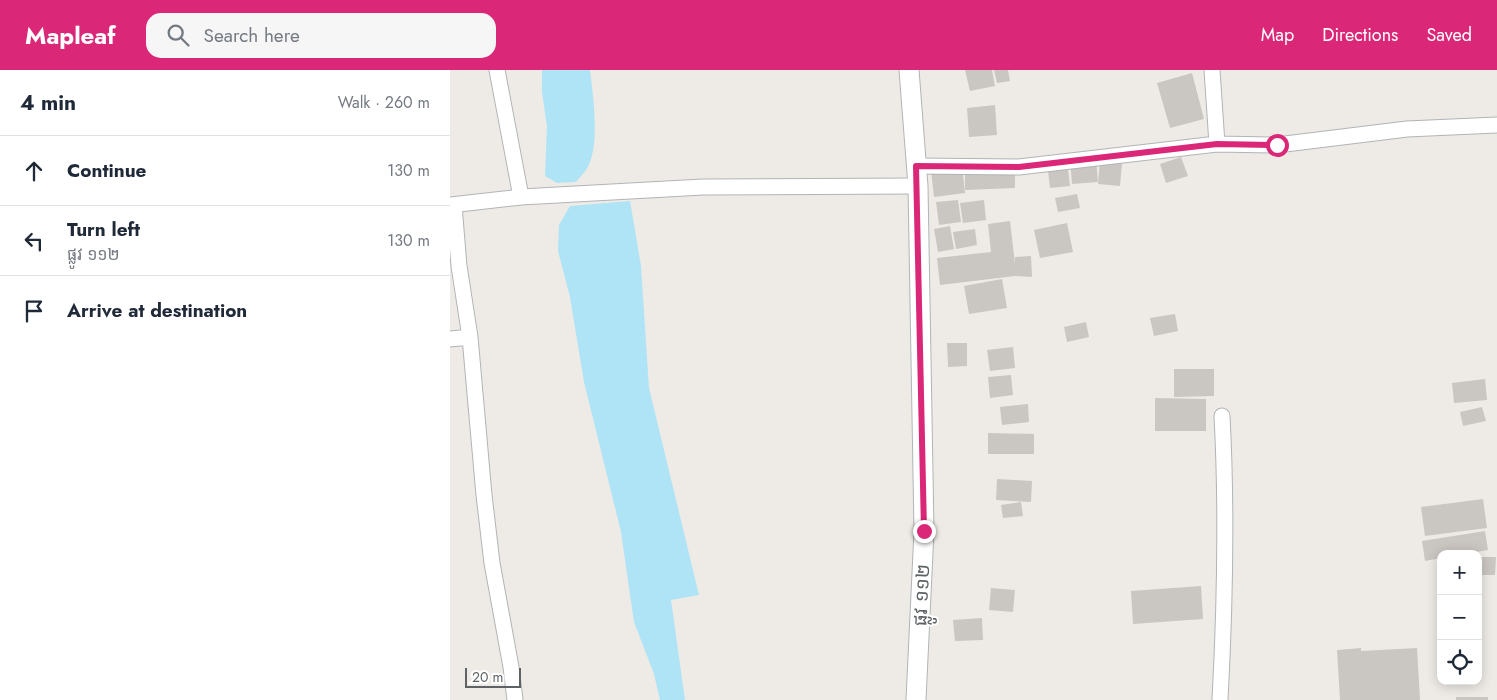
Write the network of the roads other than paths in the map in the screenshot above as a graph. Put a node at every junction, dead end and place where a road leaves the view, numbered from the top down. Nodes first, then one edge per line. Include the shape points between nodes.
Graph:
1 (497, 70) edge
2 (909, 70) edge
3 (1212, 70) edge
4 (1497, 125) edge
5 (1217, 144) junction
6 (916, 166) junction
7 (918, 186) junction
8 (521, 196) junction
9 (452, 205) edge
10 (470, 337) junction
11 (450, 339) edge
12 (1222, 416) dead end
13 (515, 700) edge
14 (916, 700) edge
15 (1220, 700) edge

1 - 8 street
2 - 6 street, ផ្លូវ ១១២
3 - 5 street
4 - 5 street via 1407,130 1277,145
5 - 6 street via 1019,167
6 - 7 street, ផ្លូវ ១១២
7 - 8 street via 703,187
7 - 14 street, ផ្លូវ ១១២ via 924,531
8 - 9 street
9 - 10 street
10 - 11 street
10 - 13 street via 492,563
12 - 15 street via 1224,632

